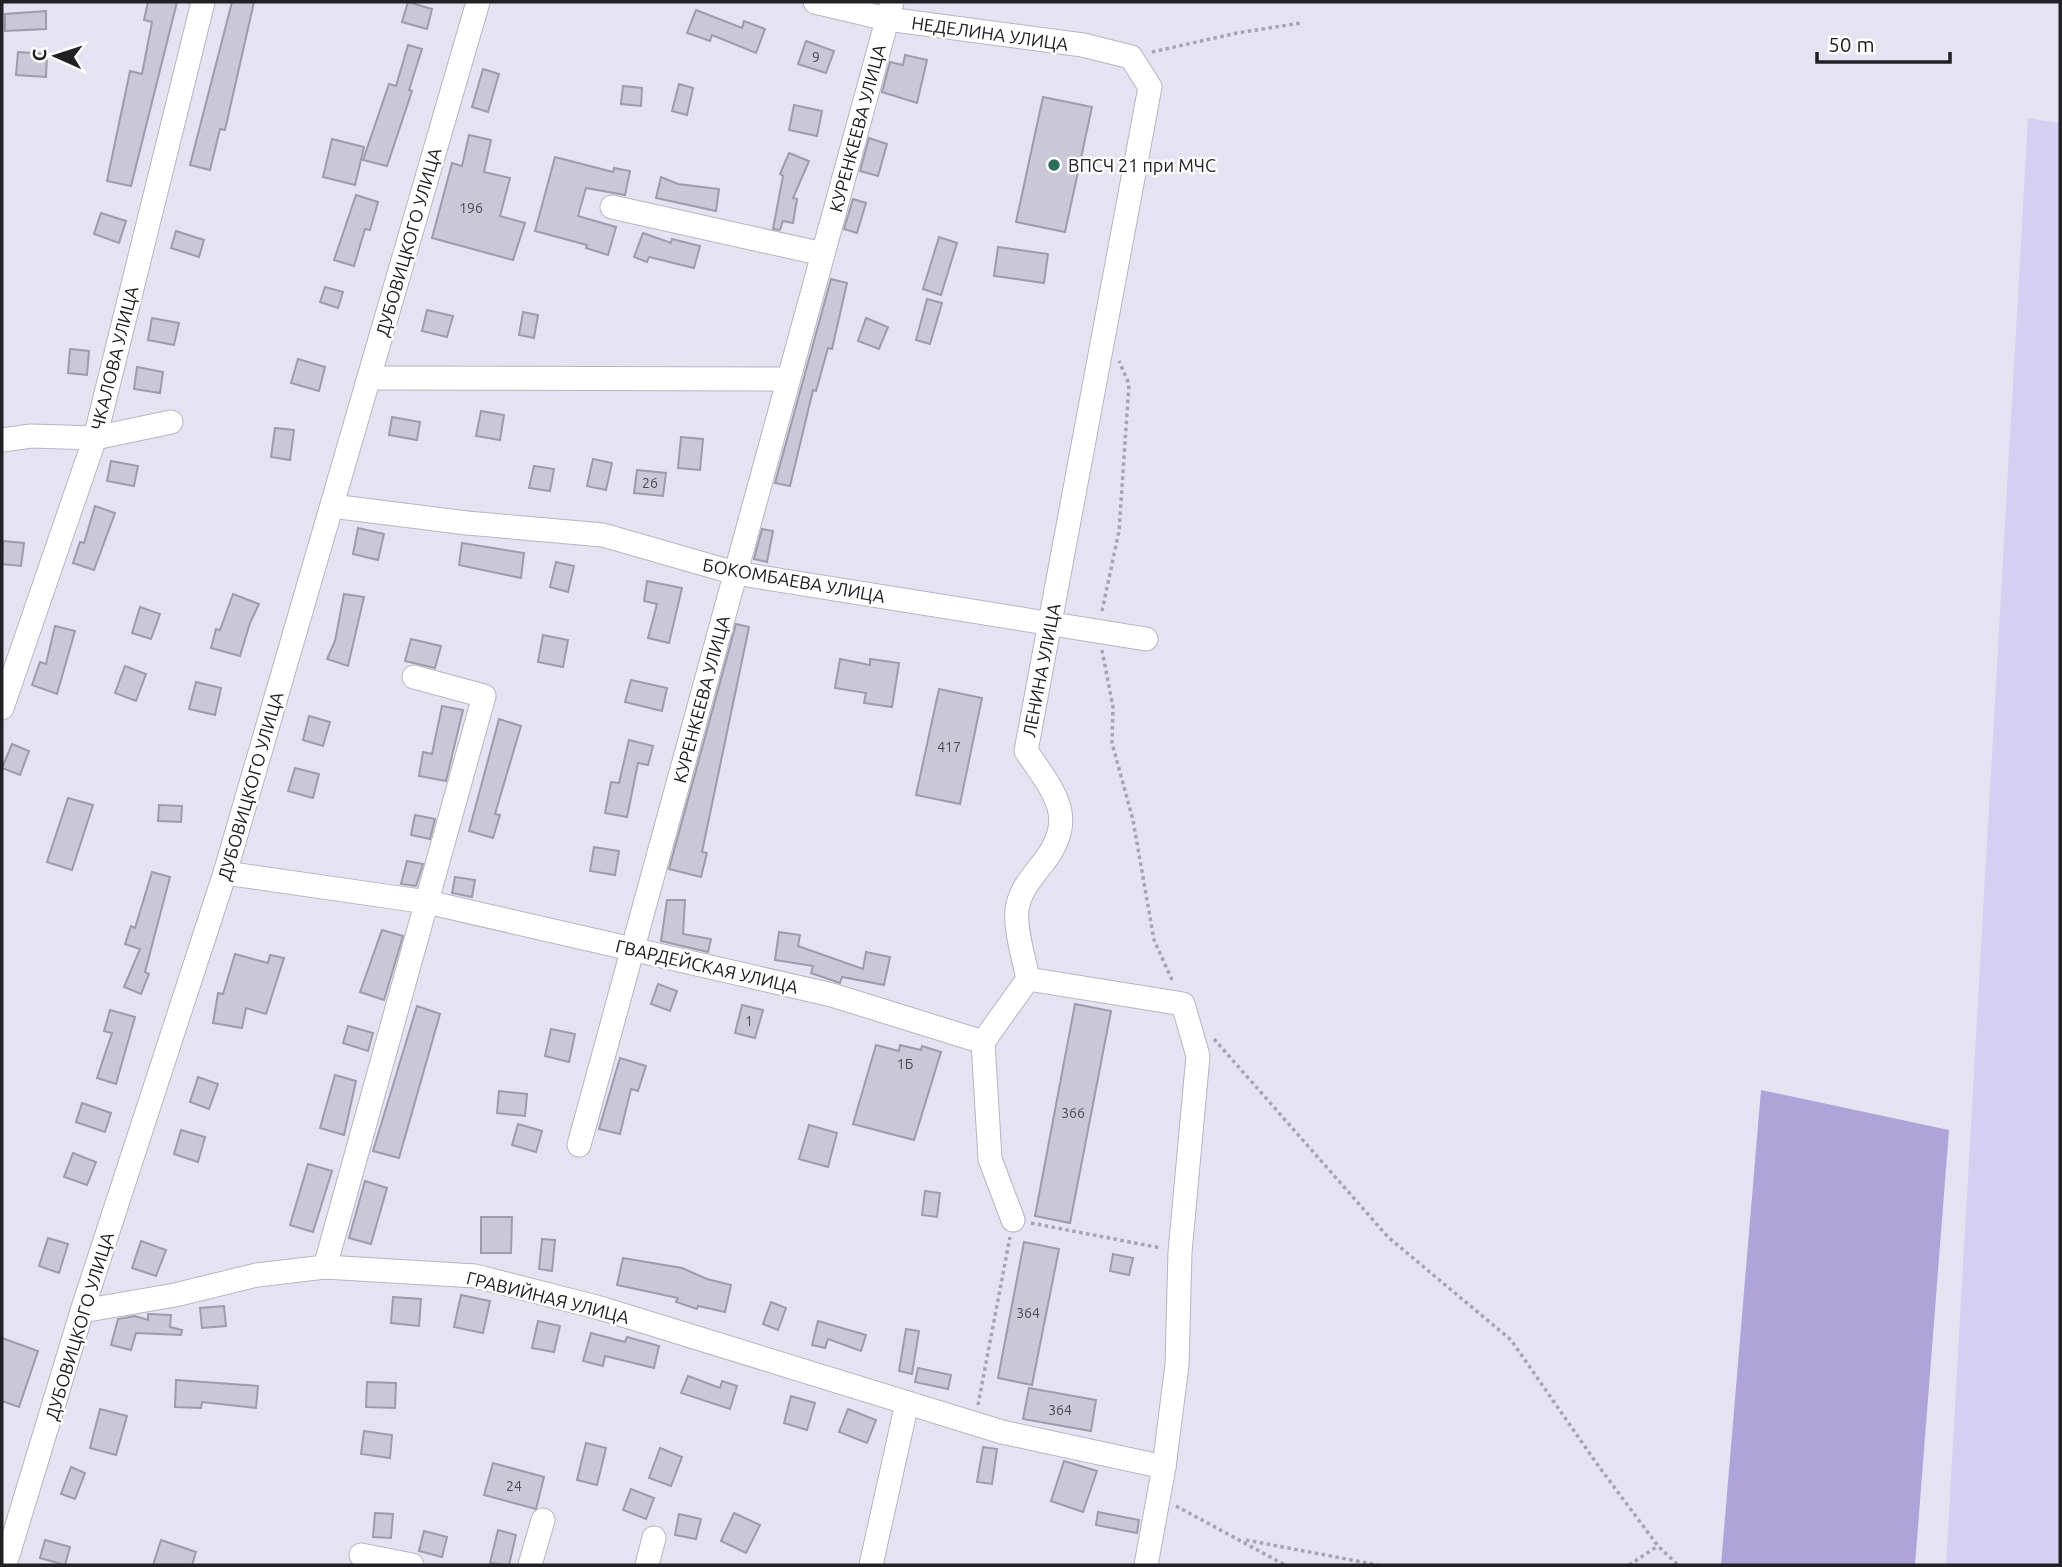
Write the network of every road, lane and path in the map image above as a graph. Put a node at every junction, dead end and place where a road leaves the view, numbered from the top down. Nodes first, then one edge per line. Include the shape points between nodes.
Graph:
1 (203, 2) edge
2 (478, 2) edge
3 (815, 2) edge
4 (889, 10) edge
5 (1301, 23) dead end
6 (1131, 57) junction
7 (612, 207) dead end
8 (822, 254) junction
9 (1103, 333) junction
10 (369, 378) junction
11 (788, 379) junction
12 (171, 422) dead end
13 (95, 438) junction
14 (2, 440) edge
15 (332, 506) junction
16 (735, 573) junction
17 (1050, 623) junction
18 (1100, 631) junction
19 (1146, 639) dead end
20 (414, 677) dead end
21 (2, 708) edge
22 (225, 873) junction
23 (427, 902) junction
24 (632, 950) junction
25 (1028, 979) junction
26 (1183, 1004) junction
27 (1209, 1033) dead end
28 (984, 1042) junction
29 (579, 1145) dead end
30 (1013, 1220) junction
31 (1180, 1252) junction
32 (325, 1267) junction
33 (82, 1311) junction
34 (908, 1404) junction
35 (974, 1424) junction
36 (1164, 1467) junction
37 (1160, 1498) junction
38 (543, 1520) dead end
39 (654, 1538) dead end
40 (1241, 1540) junction
41 (1658, 1546) junction
42 (361, 1555) dead end
43 (5, 1565) edge
44 (412, 1565) edge
45 (530, 1565) edge
46 (647, 1565) edge
47 (871, 1565) edge
48 (1146, 1565) edge
49 (1285, 1565) edge
50 (1378, 1565) edge
51 (1629, 1565) edge
52 (1678, 1565) edge

1 - 13 street, ЧКАЛОВА УЛИЦА
2 - 10 street, ДУБОВИЦКОГО УЛИЦА
3 - 4 street, НЕДЕЛИНА УЛИЦА
4 - 6 street, НЕДЕЛИНА УЛИЦА
4 - 8 street, КУРЕНКЕЕВА УЛИЦА
5 - 6 path
6 - 9 street, ЛЕНИНА УЛИЦА via 1150,87
7 - 8 street
8 - 11 street, КУРЕНКЕЕВА УЛИЦА
9 - 17 street, ЛЕНИНА УЛИЦА
9 - 18 path via 1129,384 1119,531
10 - 11 street
10 - 15 street, ДУБОВИЦКОГО УЛИЦА
11 - 16 street, КУРЕНКЕЕВА УЛИЦА
12 - 13 street
13 - 14 street
13 - 21 street, ЧКАЛОВА УЛИЦА
15 - 16 street, БОКОМБАЕВА УЛИЦА via 603,536
15 - 22 street, ДУБОВИЦКОГО УЛИЦА
16 - 17 street, БОКОМБАЕВА УЛИЦА
16 - 24 street, КУРЕНКЕЕВА УЛИЦА
17 - 18 street, БОКОМБАЕВА УЛИЦА
17 - 25 street, ЛЕНИНА УЛИЦА via 1026,751 1054,792 1063,828 1056,849 1024,887 1017,911
18 - 19 street, БОКОМБАЕВА УЛИЦА
18 - 26 path via 1113,707 1112,743 1133,820 1154,940
20 - 23 street via 484,696
22 - 23 street, ГВАРДЕЙСКАЯ УЛИЦА
22 - 33 street, ДУБОВИЦКОГО УЛИЦА
23 - 24 street, ГВАРДЕЙСКАЯ УЛИЦА
23 - 32 street
24 - 28 street, ГВАРДЕЙСКАЯ УЛИЦА via 832,995
24 - 29 street, КУРЕНКЕЕВА УЛИЦА
25 - 26 street
25 - 28 street
26 - 31 street via 1198,1056
27 - 41 path via 1388,1237 1511,1340
28 - 30 street via 990,1159
30 - 31 path
30 - 35 path
31 - 36 street via 1177,1365
32 - 33 street, ГРАВИЙНАЯ УЛИЦА via 257,1275
32 - 34 street, ГРАВИЙНАЯ УЛИЦА via 475,1276 613,1312
33 - 43 street, ДУБОВИЦКОГО УЛИЦА
34 - 35 street, ГРАВИЙНАЯ УЛИЦА
34 - 47 street
35 - 36 street, ГРАВИЙНАЯ УЛИЦА
36 - 37 street
37 - 40 path
37 - 48 street
38 - 45 street
39 - 46 street
40 - 49 path
40 - 50 path
41 - 51 path
41 - 52 path
42 - 44 street

